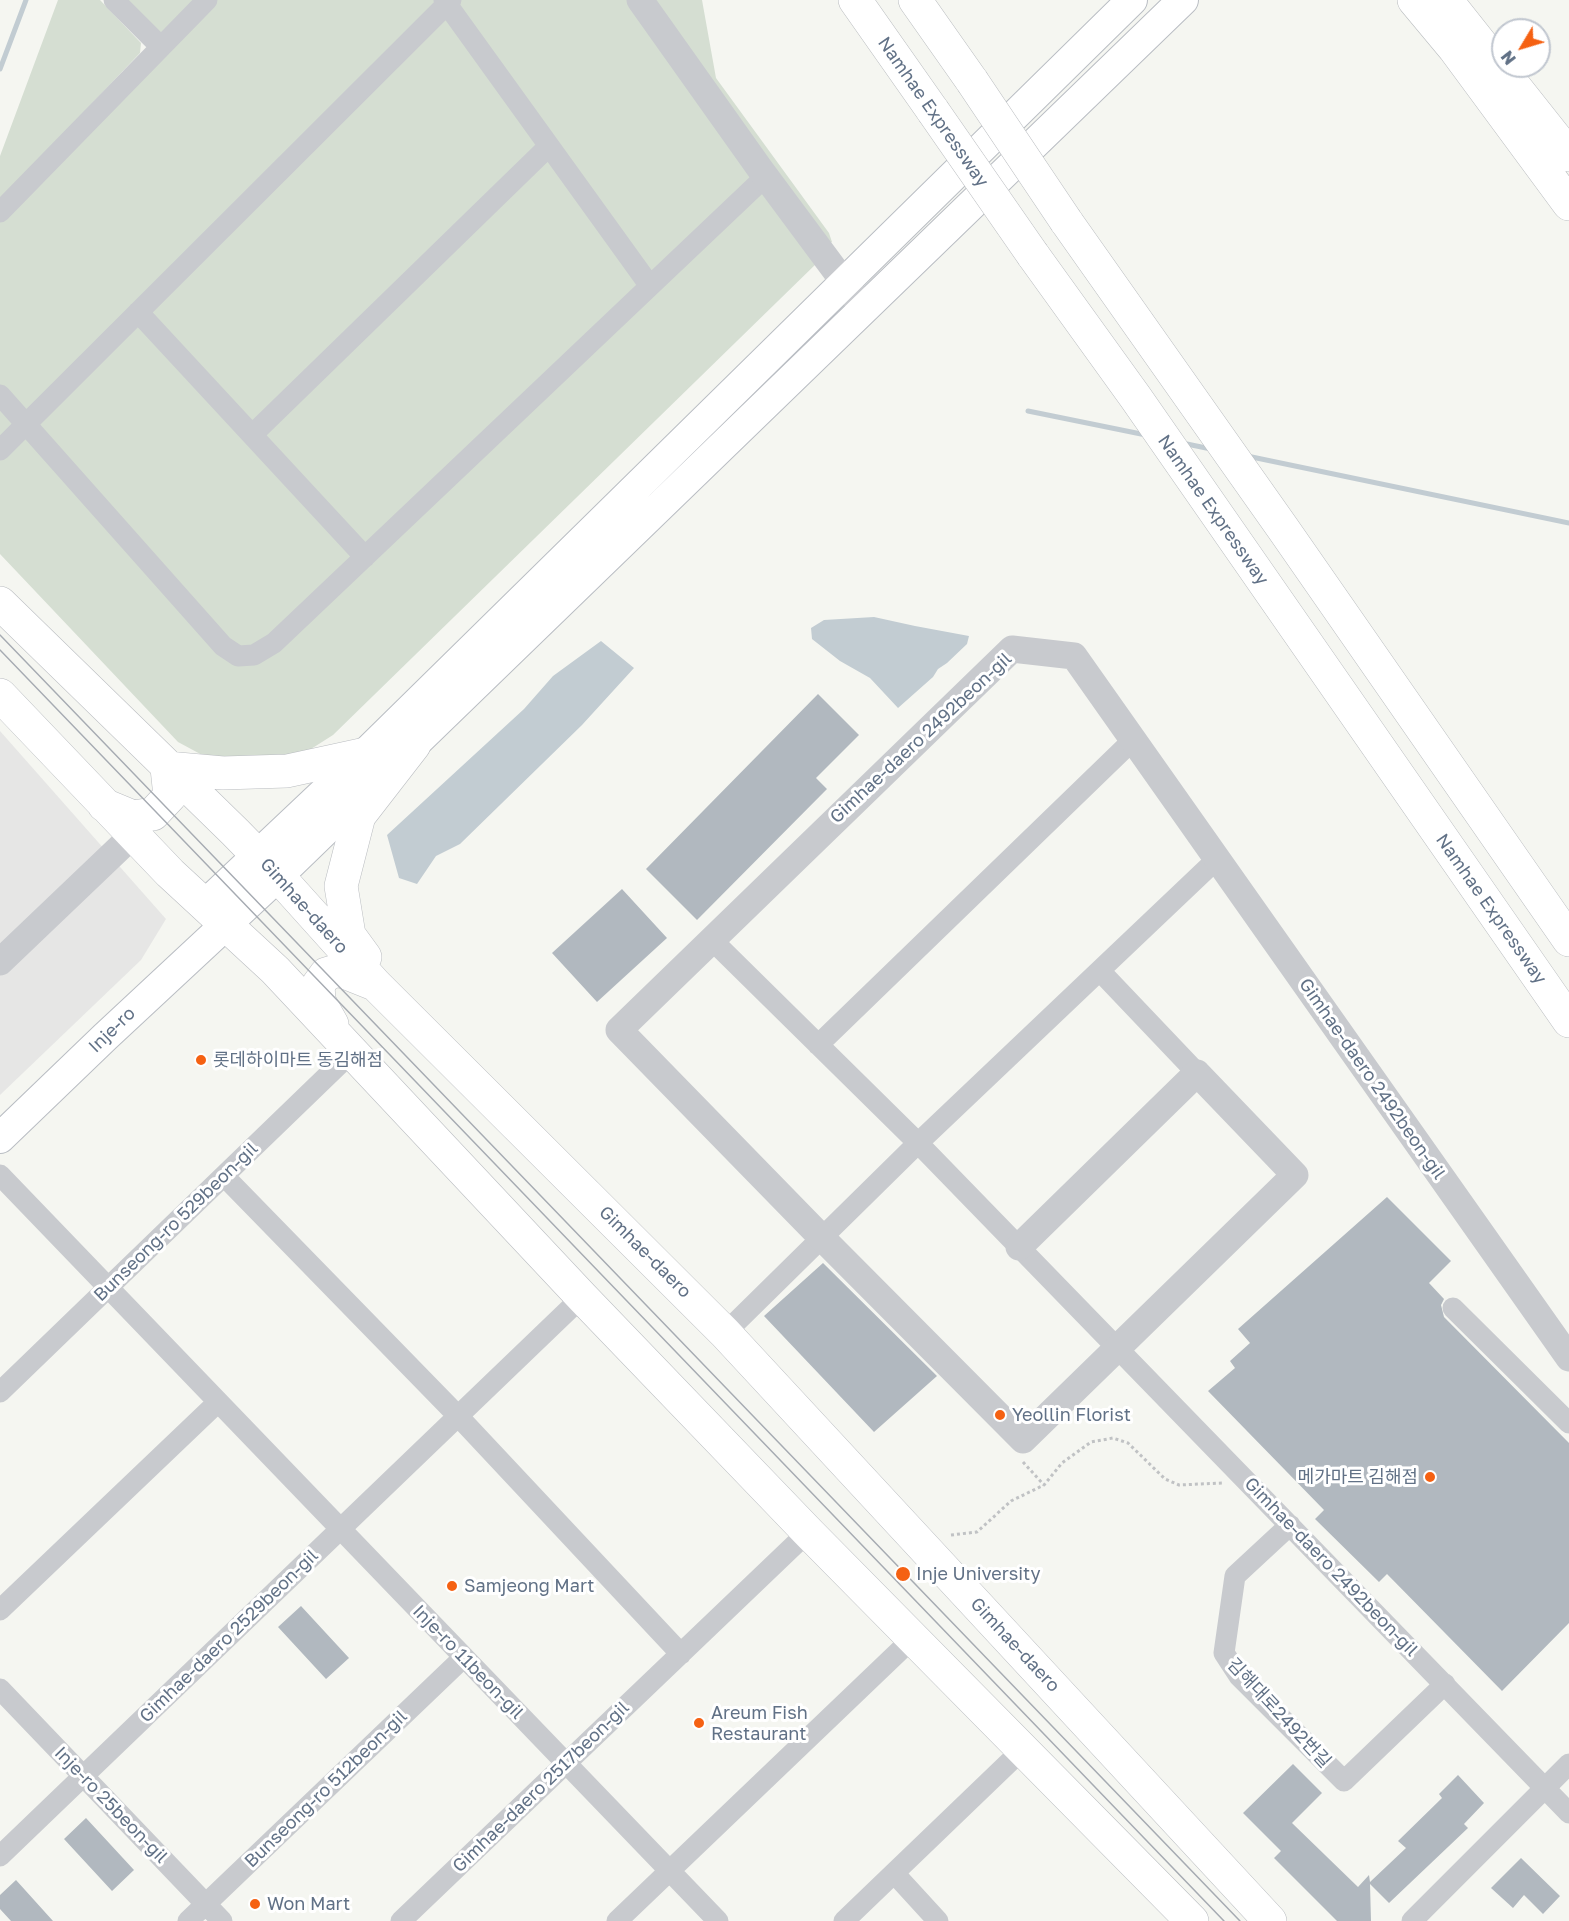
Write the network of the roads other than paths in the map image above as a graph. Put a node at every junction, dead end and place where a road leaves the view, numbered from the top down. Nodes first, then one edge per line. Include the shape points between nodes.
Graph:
1 (114, 0) edge
2 (207, 0) edge
3 (640, 0) edge
4 (855, 0) edge
5 (915, 0) edge
6 (1132, 0) edge
7 (1183, 0) edge
8 (1399, 0) edge
9 (1414, 0) edge
10 (447, 1) edge
11 (1447, 1) edge
12 (161, 48) junction
13 (1454, 48) junction
14 (549, 146) junction
15 (1569, 155) edge
16 (766, 176) junction
17 (1569, 204) edge
18 (0, 212) edge
19 (844, 283) junction
20 (650, 286) junction
21 (864, 309) junction
22 (138, 312) junction
23 (0, 395) edge
24 (26, 424) junction
25 (252, 435) junction
26 (0, 450) edge
27 (365, 556) junction
28 (0, 603) edge
29 (0, 695) edge
30 (1133, 740) junction
31 (414, 745) junction
32 (365, 754) junction
33 (167, 768) junction
34 (104, 805) junction
35 (133, 835) junction
36 (1217, 859) junction
37 (268, 865) junction
38 (215, 914) junction
39 (711, 939) junction
40 (1569, 940) edge
41 (0, 962) edge
42 (1101, 971) junction
43 (376, 985) junction
44 (406, 1015) junction
45 (1569, 1022) edge
46 (818, 1045) junction
47 (347, 1046) junction
48 (1197, 1073) junction
49 (0, 1138) edge
50 (918, 1143) junction
51 (0, 1175) edge
52 (224, 1176) junction
53 (822, 1238) junction
54 (1019, 1247) junction
55 (108, 1288) junction
56 (582, 1297) junction
57 (1453, 1308) dead end
58 (725, 1333) junction
59 (1117, 1348) junction
60 (1569, 1358) edge
61 (0, 1392) edge
62 (218, 1402) junction
63 (458, 1416) junction
64 (1569, 1423) edge
65 (1290, 1525) junction
66 (340, 1529) junction
67 (808, 1532) junction
68 (0, 1610) edge
69 (913, 1638) junction
70 (681, 1654) junction
71 (464, 1657) junction
72 (1445, 1684) junction
73 (0, 1689) edge
74 (1023, 1749) junction
75 (566, 1763) junction
76 (1569, 1764) edge
77 (83, 1776) junction
78 (1545, 1787) junction
79 (1569, 1813) edge
80 (0, 1856) edge
81 (669, 1871) junction
82 (894, 1873) junction
83 (206, 1904) junction
84 (188, 1921) edge
85 (222, 1921) edge
86 (400, 1921) edge
87 (617, 1921) edge
88 (718, 1921) edge
89 (844, 1921) edge
90 (938, 1921) edge
91 (1192, 1921) edge
92 (1270, 1921) edge
93 (1412, 1921) edge

1 - 12 street
2 - 12 street
3 - 16 street
4 - 45 main road, Namhae Expressway, bridge
5 - 40 main road, bridge
6 - 19 main road
7 - 21 main road
8 - 13 main road
9 - 13 main road
10 - 14 street
10 - 22 street
11 - 15 main road
12 - 18 street
13 - 17 main road
14 - 20 street
14 - 25 street
16 - 19 street
16 - 20 street
19 - 21 street
19 - 32 main road
20 - 27 street
21 - 31 main road
22 - 24 street
22 - 25 street
23 - 24 street
24 - 26 street
24 - 27 street via 223,646 238,656 254,655 274,644
25 - 27 street
28 - 33 main road, Gimhae-daero
29 - 34 main road
30 - 36 street, Gimhae-daero 2492beon-gil
30 - 39 street, Gimhae-daero 2492beon-gil via 1074,656 1012,649
30 - 46 street
31 - 37 main road
31 - 44 main road via 359,816 341,886 349,934
32 - 33 main road via 287,771 224,773
32 - 37 main road
33 - 34 main road via 170,796 153,814 133,818
33 - 37 main road, Gimhae-daero
34 - 35 main road
35 - 38 main road
35 - 41 street
36 - 42 street
36 - 60 street, Gimhae-daero 2492beon-gil
37 - 38 main road, Inje-ro
37 - 43 main road, Gimhae-daero
38 - 47 main road
38 - 49 main road, Inje-ro
39 - 46 street, Gimhae-daero 2492beon-gil
39 - 53 street, Gimhae-daero 2492beon-gil via 619,1030
42 - 48 street, Gimhae-daero 2492beon-gil
42 - 50 street
43 - 44 main road, Gimhae-daero
43 - 47 main road via 339,970 326,974 318,986 319,1000
44 - 58 main road, Gimhae-daero
46 - 50 street, Gimhae-daero 2492beon-gil
47 - 52 street, Bunseong-ro 529beon-gil
47 - 56 main road
48 - 54 street
48 - 59 street, Gimhae-daero 2492beon-gil via 1295,1175
50 - 53 street
50 - 54 street, Gimhae-daero 2492beon-gil
51 - 55 street, Inje-ro 11beon-gil
52 - 55 street, Bunseong-ro 529beon-gil
52 - 63 street
53 - 58 street
53 - 59 street, Gimhae-daero 2492beon-gil via 1023,1440
54 - 59 street, Gimhae-daero 2492beon-gil
55 - 61 street, Bunseong-ro 529beon-gil
55 - 62 street, Inje-ro 11beon-gil
56 - 63 street, Gimhae-daero 2529beon-gil
56 - 67 main road
57 - 64 street
58 - 92 main road, Gimhae-daero
59 - 65 street, Gimhae-daero 2492beon-gil
62 - 66 street, Inje-ro 11beon-gil
62 - 68 street
63 - 66 street, Gimhae-daero 2529beon-gil
63 - 70 street
65 - 72 street, Gimhae-daero 2492beon-gil
65 - 72 street, 김해대로2492번길 via 1235,1576 1224,1653 1239,1676 1344,1781
66 - 71 street, Inje-ro 11beon-gil
66 - 77 street, Gimhae-daero 2529beon-gil
67 - 69 main road
67 - 70 street, Gimhae-daero 2517beon-gil
69 - 74 main road
69 - 81 street
70 - 75 street, Gimhae-daero 2517beon-gil
71 - 75 street, Inje-ro 11beon-gil
71 - 83 street, Bunseong-ro 512beon-gil
72 - 78 street, Gimhae-daero 2492beon-gil
73 - 77 street, Inje-ro 25beon-gil
74 - 82 street
74 - 91 main road
75 - 81 street, Inje-ro 11beon-gil
75 - 86 street, Gimhae-daero 2517beon-gil
76 - 78 street
77 - 80 street, Gimhae-daero 2529beon-gil
77 - 83 street, Inje-ro 25beon-gil
78 - 79 street, Gimhae-daero 2492beon-gil
78 - 93 street
81 - 87 street
81 - 88 street, Inje-ro 11beon-gil
82 - 89 street
82 - 90 street
83 - 84 street, Bunseong-ro 512beon-gil
83 - 85 street, Inje-ro 25beon-gil

